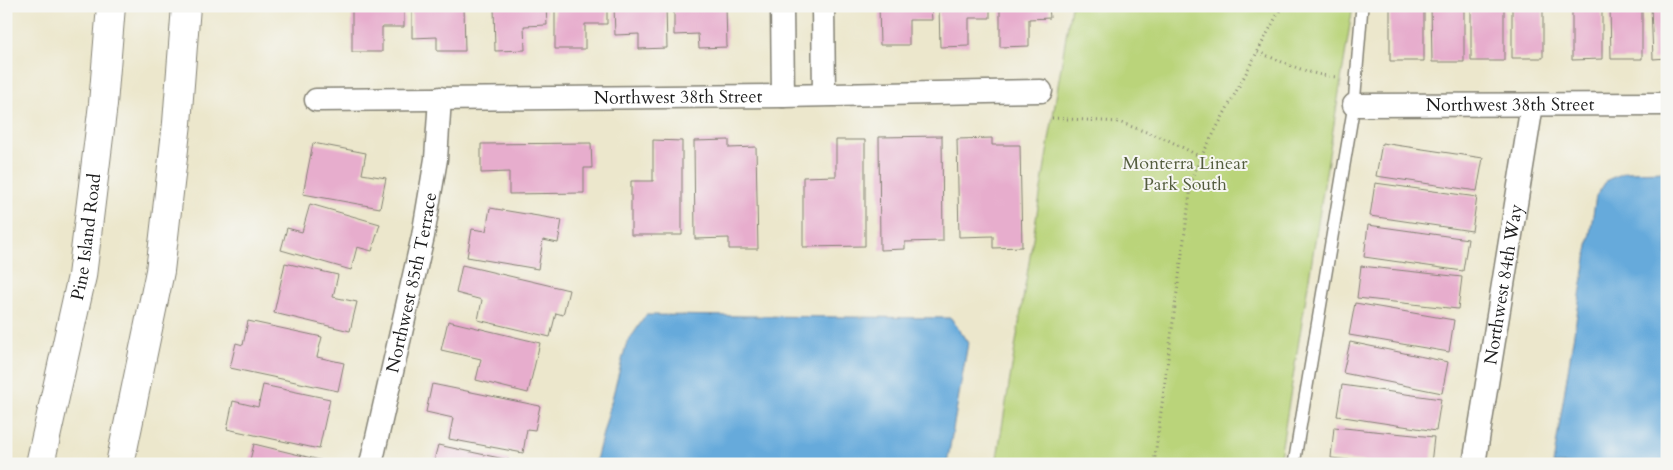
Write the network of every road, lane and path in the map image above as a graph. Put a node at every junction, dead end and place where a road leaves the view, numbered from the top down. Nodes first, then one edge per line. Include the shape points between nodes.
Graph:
1 (111, 6) edge
2 (186, 6) edge
3 (782, 6) edge
4 (823, 6) edge
5 (1282, 6) edge
6 (1362, 6) edge
7 (1258, 52) junction
8 (1330, 77) dead end
9 (1041, 91) dead end
10 (824, 94) junction
11 (783, 96) junction
12 (440, 98) junction
13 (316, 100) dead end
14 (1667, 104) edge
15 (1354, 105) junction
16 (1532, 105) junction
17 (1052, 118) dead end
18 (1201, 157) junction
19 (40, 464) edge
20 (120, 464) edge
21 (371, 464) edge
22 (1154, 464) edge
23 (1294, 464) edge
24 (1474, 464) edge

1 - 19 main road, Pine Island Road via 103,104 82,276
2 - 20 main road via 160,272
3 - 11 street
4 - 10 street
5 - 7 path
6 - 15 lane
7 - 8 path
7 - 18 path
9 - 10 street, Northwest 38th Street
10 - 11 street, Northwest 38th Street
11 - 12 street, Northwest 38th Street
12 - 13 street, Northwest 38th Street
12 - 21 street, Northwest 85th Terrace via 436,159 423,236
14 - 16 street, Northwest 38th Street
15 - 16 street, Northwest 38th Street
15 - 23 lane
16 - 24 street, Northwest 84th Way
17 - 18 path via 1119,122 1168,140
18 - 22 path via 1192,179

